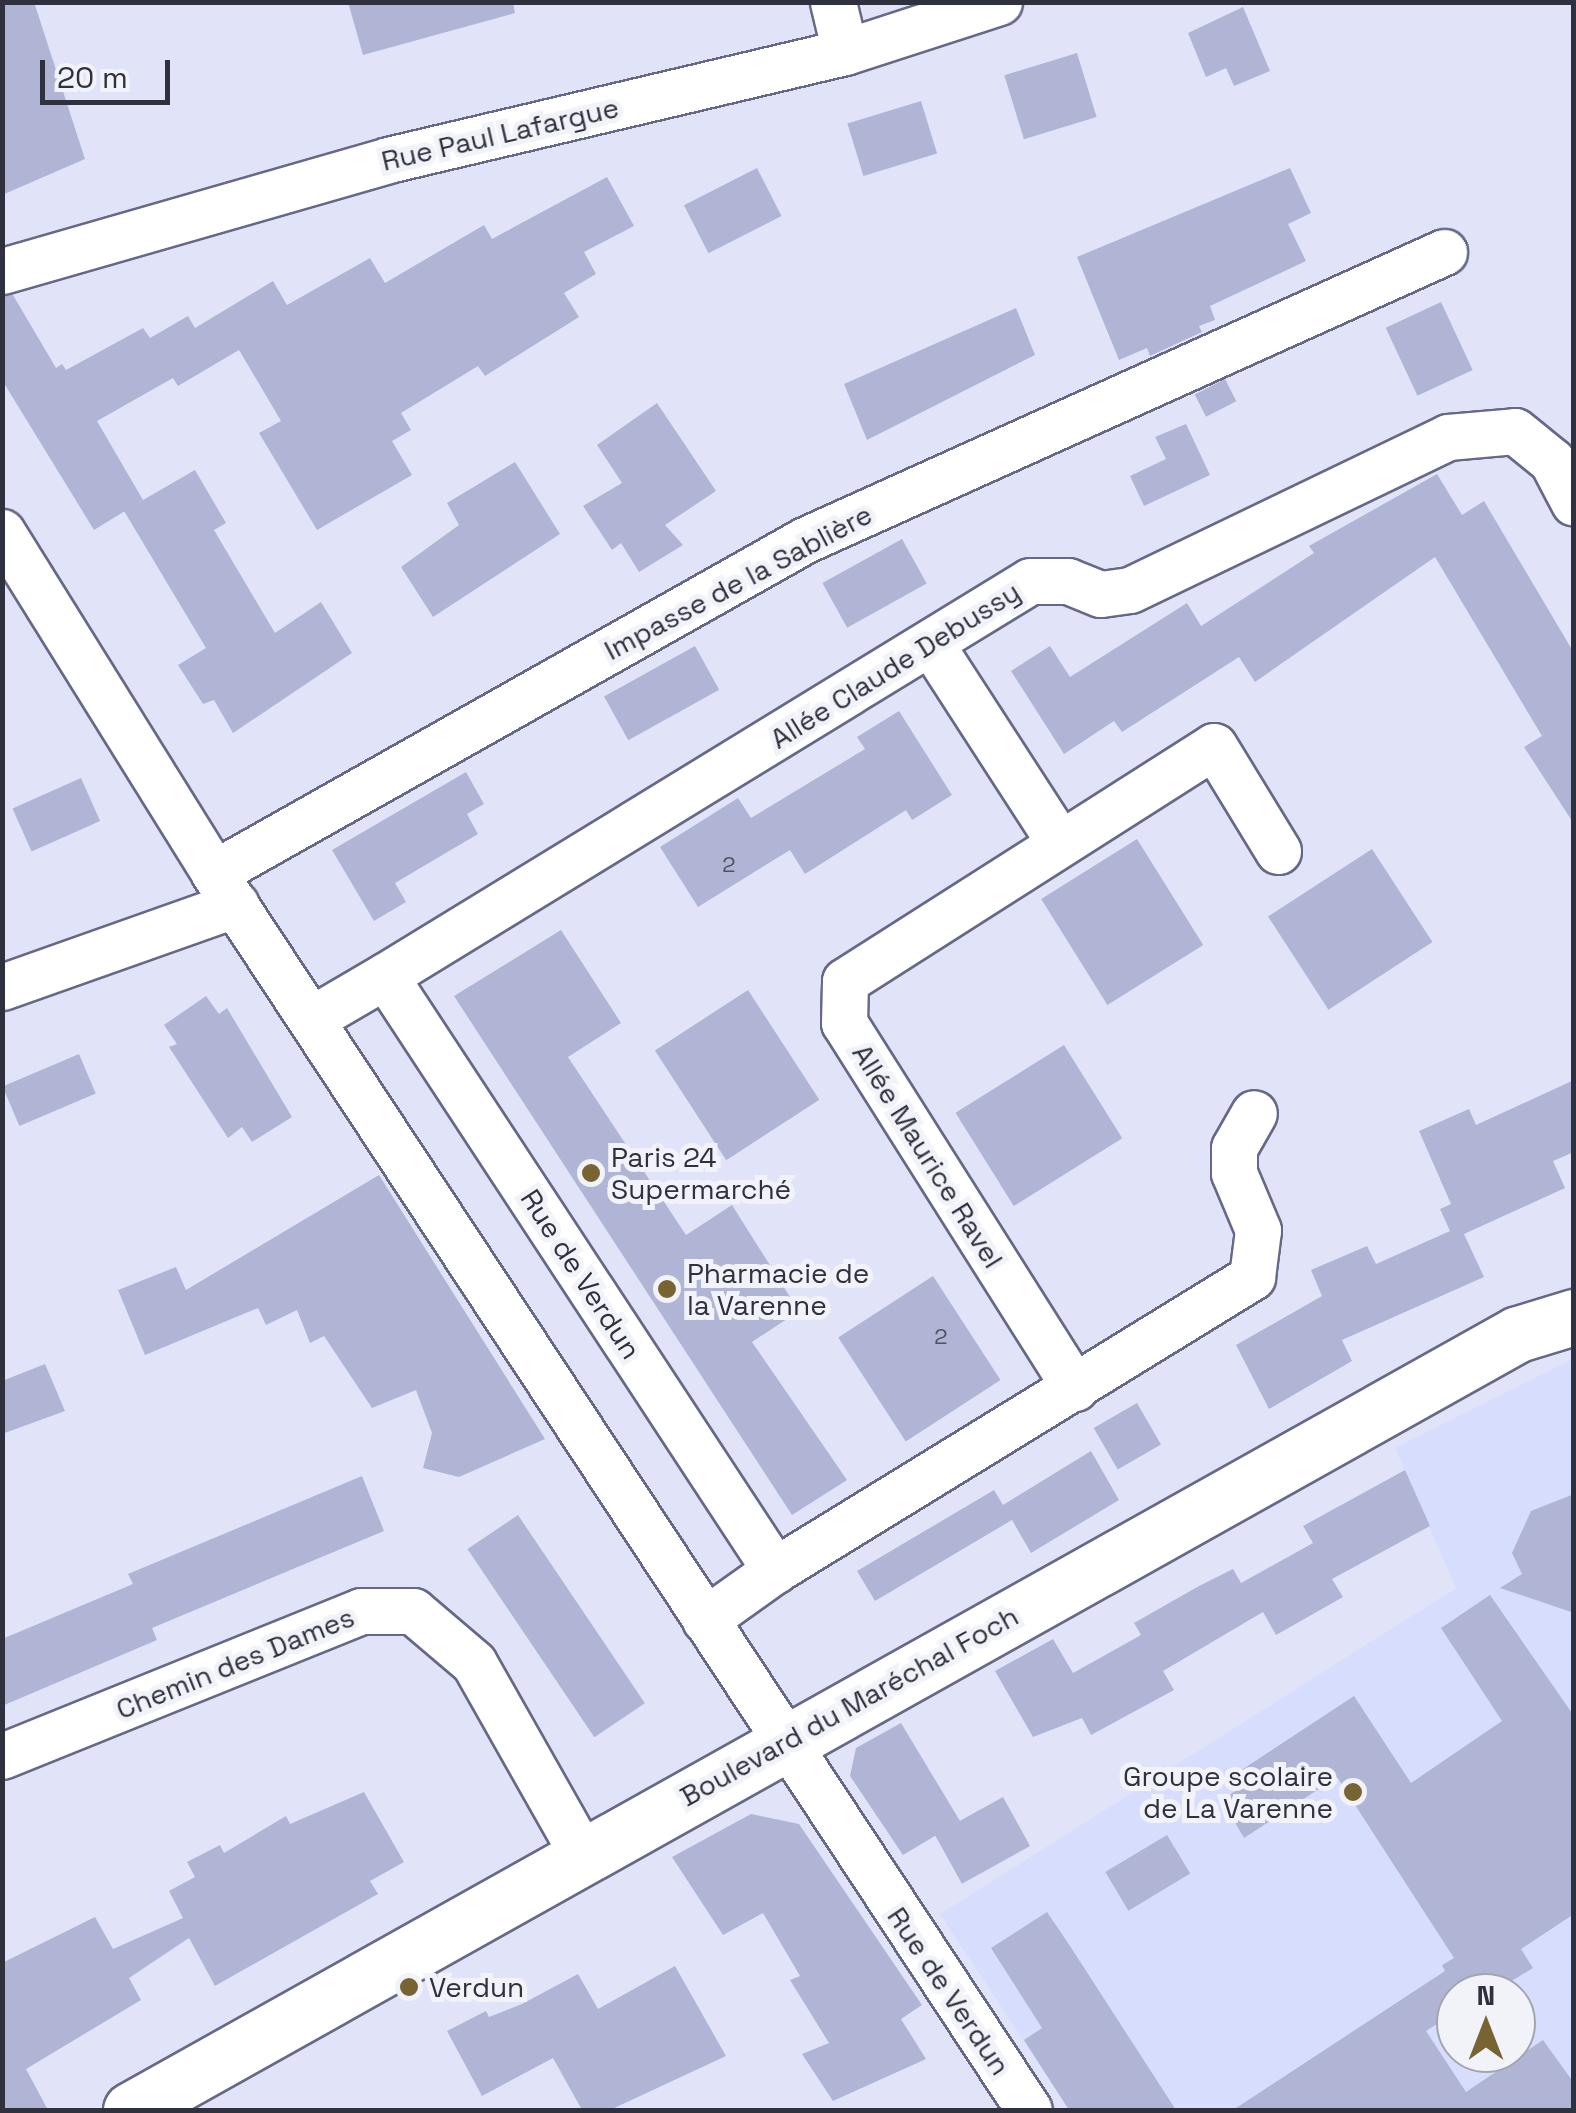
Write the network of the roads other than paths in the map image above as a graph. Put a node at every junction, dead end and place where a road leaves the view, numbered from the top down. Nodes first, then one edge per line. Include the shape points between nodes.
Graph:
1 (833, 2) edge
2 (1000, 2) edge
3 (845, 52) junction
4 (1444, 252) dead end
5 (2, 271) edge
6 (1574, 504) edge
7 (2, 532) edge
8 (15, 580) edge
9 (931, 644) junction
10 (1059, 842) junction
11 (1278, 851) dead end
12 (225, 888) junction
13 (385, 976) junction
14 (2, 987) edge
15 (313, 1018) junction
16 (1254, 1114) dead end
17 (1574, 1317) edge
18 (1075, 1388) junction
19 (775, 1570) junction
20 (705, 1620) junction
21 (782, 1742) junction
22 (2, 1756) edge
23 (584, 1856) junction
24 (130, 2110) edge
25 (1030, 2110) edge

1 - 3 street
2 - 3 street, Rue Paul Lafargue
3 - 5 street, Rue Paul Lafargue via 388,160
4 - 12 street, Impasse de la Sablière via 805,540
6 - 9 street, Allée Claude Debussy via 1552,460 1515,431 1448,436 1130,590 1101,594 1068,581 1030,581
7 - 8 street, Rue de Verdun
8 - 12 street, Rue de Verdun
9 - 10 street
9 - 13 street, Allée Claude Debussy
10 - 11 street, Allée Maurice Ravel via 1214,746
10 - 18 street, Allée Maurice Ravel via 845,981 844,1022
12 - 14 street, Impasse de la Sablière
12 - 15 street, Rue de Verdun
13 - 15 street
13 - 19 street, Rue de Verdun
15 - 20 street, Rue de Verdun
16 - 18 street via 1234,1148 1234,1173 1258,1230 1252,1277
17 - 21 main road, Boulevard du Maréchal Foch via 1518,1334
18 - 19 street
19 - 20 street
20 - 21 street, Rue de Verdun
21 - 23 main road, Boulevard du Maréchal Foch
21 - 25 street, Rue de Verdun
22 - 23 street, Chemin des Dames via 361,1611 413,1612 474,1663
23 - 24 main road, Boulevard du Maréchal Foch

